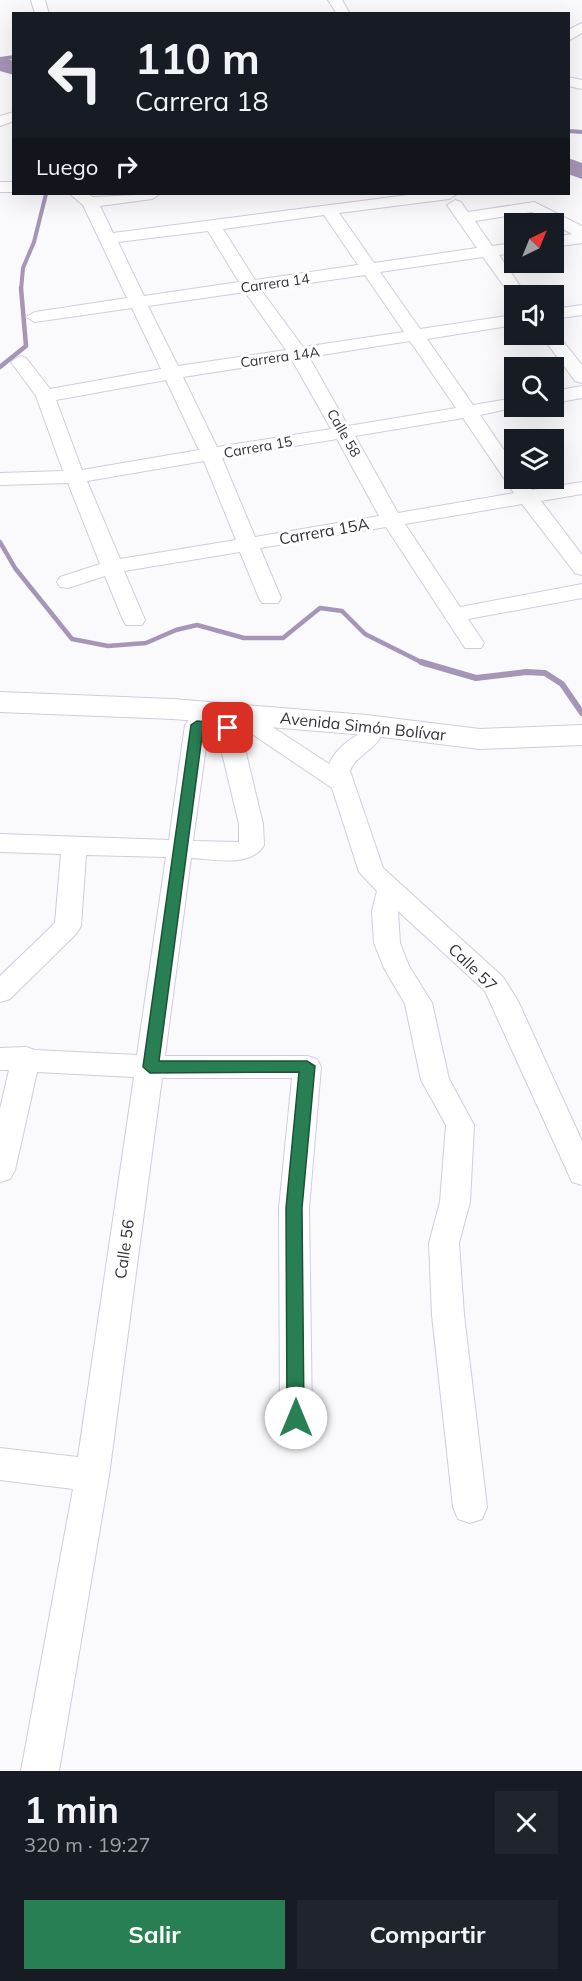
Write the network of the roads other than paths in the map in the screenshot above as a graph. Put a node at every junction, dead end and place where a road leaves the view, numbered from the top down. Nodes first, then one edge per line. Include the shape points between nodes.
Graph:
1 (135, 195) edge
2 (441, 195) edge
3 (450, 195) edge
4 (84, 198) edge
5 (328, 209) junction
6 (462, 218) junction
7 (213, 224) junction
8 (582, 233) edge
9 (582, 238) edge
10 (106, 239) junction
11 (564, 241) edge
12 (504, 249) edge
13 (486, 252) junction
14 (372, 269) junction
15 (511, 285) edge
16 (250, 286) junction
17 (138, 302) junction
18 (582, 310) edge
19 (564, 313) edge
20 (35, 317) dead end
21 (504, 322) edge
22 (418, 336) junction
23 (557, 345) edge
24 (299, 355) junction
25 (20, 362) dead end
26 (171, 373) junction
27 (582, 377) edge
28 (582, 392) edge
29 (564, 395) edge
30 (45, 396) junction
31 (504, 406) edge
32 (469, 412) junction
33 (343, 432) junction
34 (211, 455) junction
35 (75, 477) junction
36 (2, 478) edge
37 (582, 488) edge
38 (526, 497) junction
39 (392, 520) junction
40 (247, 545) junction
41 (112, 567) junction
42 (582, 569) edge
43 (68, 582) dead end
44 (582, 591) edge
45 (270, 598) dead end
46 (457, 614) junction
47 (134, 620) dead end
48 (473, 643) dead end
49 (0, 702) edge
50 (0, 716) edge
51 (197, 725) junction
52 (228, 728) junction
53 (260, 729) junction
54 (368, 738) junction
55 (579, 743) edge
56 (339, 782) junction
57 (0, 843) edge
58 (74, 847) junction
59 (179, 849) junction
60 (390, 891) junction
61 (0, 992) edge
62 (13, 1059) edge
63 (150, 1067) junction
64 (0, 1170) edge
65 (582, 1173) edge
66 (296, 1418) dead end
67 (0, 1464) edge
68 (93, 1475) junction
69 (470, 1507) dead end
70 (40, 1771) edge

1 - 4 street
2 - 5 street
3 - 6 street
4 - 10 street
5 - 7 street
5 - 14 street
6 - 8 street via 534,207
6 - 13 street
7 - 10 street
7 - 16 street, Calle 58
9 - 11 street
10 - 17 street
12 - 13 street, Carrera 14
13 - 14 street, Carrera 14
13 - 15 street
14 - 16 street, Carrera 14
14 - 22 street
16 - 17 street, Carrera 14
16 - 24 street, Calle 58
17 - 20 street, Carrera 14
17 - 26 street
18 - 19 street
21 - 22 street, Carrera 14A
22 - 24 street, Carrera 14A
22 - 32 street
23 - 27 street
24 - 26 street, Carrera 14A
24 - 33 street, Calle 58
25 - 30 street
26 - 30 street, Carrera 14A
26 - 34 street
28 - 29 street
30 - 35 street
31 - 32 street, Carrera 15
32 - 33 street, Carrera 15
32 - 38 street
33 - 34 street, Carrera 15
33 - 39 street, Calle 58
34 - 35 street, Carrera 15
34 - 40 street
35 - 36 street, Carrera 15
35 - 41 street
37 - 38 street, Carrera 15A
38 - 39 street, Carrera 15A
38 - 42 street
39 - 40 street, Carrera 15A
39 - 46 street, Calle 58
40 - 41 street, Carrera 15A
40 - 45 street
41 - 43 street, Carrera 15A
41 - 47 street
44 - 46 street
46 - 48 street, Calle 58
49 - 55 main road, Avenida Simón Bolívar via 173,709 480,739
50 - 51 main road, Avenida Simón Bolívar
51 - 52 main road, Avenida Simón Bolívar
51 - 59 street, Calle 56
52 - 53 main road, Avenida Simón Bolívar
52 - 59 street via 251,824 252,845 244,851
53 - 54 main road, Avenida Simón Bolívar
53 - 56 street
54 - 55 main road, Avenida Simón Bolívar via 480,750
54 - 56 street via 342,760
56 - 60 street, Calle 57 via 372,872
57 - 58 street
58 - 59 street
58 - 61 street via 68,926
59 - 63 street, Calle 56
60 - 65 street, Calle 57 via 494,984
60 - 69 street via 385,911 387,943 418,1003 435,1080 460,1125 455,1202 444,1243 448,1315
62 - 63 street
62 - 64 street
63 - 66 street via 307,1066 294,1208
63 - 68 street, Calle 56
67 - 68 street
68 - 70 street, Calle 56

